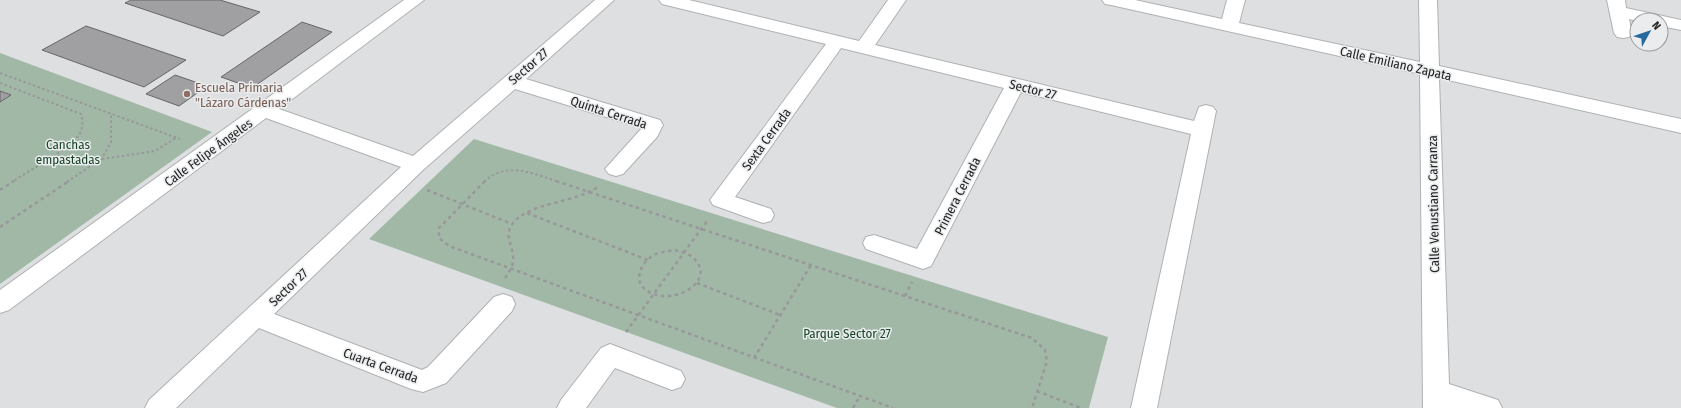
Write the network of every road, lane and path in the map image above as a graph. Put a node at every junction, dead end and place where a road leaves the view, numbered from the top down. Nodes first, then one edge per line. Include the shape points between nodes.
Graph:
1 (415, 0) edge
2 (605, 0) edge
3 (668, 0) edge
4 (897, 0) edge
5 (1111, 0) edge
6 (1236, 0) edge
7 (1428, 0) edge
8 (1618, 6) edge
9 (1636, 12) edge
10 (1669, 22) edge
11 (1681, 25) edge
12 (1229, 26) junction
13 (1623, 33) dead end
14 (837, 41) junction
15 (863, 48) junction
16 (1430, 71) junction
17 (0, 73) edge
18 (511, 80) junction
19 (0, 83) edge
20 (1015, 85) junction
21 (265, 112) junction
22 (111, 114) junction
23 (1681, 126) edge
24 (176, 138) junction
25 (210, 151) junction
26 (101, 159) junction
27 (416, 165) junction
28 (616, 169) joint
29 (400, 180) junction
30 (0, 190) edge
31 (592, 193) junction
32 (721, 200) junction
33 (462, 204) junction
34 (527, 213) junction
35 (763, 215) dead end
36 (512, 224) junction
37 (0, 227) edge
38 (701, 229) junction
39 (874, 243) dead end
40 (684, 252) junction
41 (648, 260) junction
42 (811, 265) junction
43 (512, 270) junction
44 (697, 283) junction
45 (653, 295) junction
46 (0, 303) edge
47 (503, 304) joint
48 (638, 315) junction
49 (780, 315) junction
50 (256, 317) junction
51 (610, 355) junction
52 (754, 358) junction
53 (672, 378) dead end
54 (1037, 391) junction
55 (860, 396) junction
56 (1436, 400) edge
57 (158, 408) edge
58 (570, 408) edge
59 (854, 408) edge
60 (893, 408) edge
61 (1032, 408) edge
62 (1081, 408) edge
63 (1144, 408) edge
64 (1489, 408) edge

1 - 21 street, Calle Felipe Ángeles
2 - 18 street, Sector 27
3 - 14 street, Sector 27
4 - 15 street
5 - 12 street, Calle Emiliano Zapata
6 - 12 street
7 - 16 street, Calle Venustiano Carranza
8 - 9 street
8 - 13 street
10 - 11 street
12 - 16 street, Calle Emiliano Zapata
14 - 15 street, Sector 27
14 - 32 street, Sexta Cerrada
15 - 20 street, Sector 27
16 - 23 street, Calle Emiliano Zapata
16 - 56 street, Calle Venustiano Carranza
17 - 22 path
18 - 27 street, Sector 27
18 - 28 street, Quinta Cerrada via 653,125 650,132
19 - 30 path via 81,114 83,121 80,134 68,145
20 - 39 street, Primera Cerrada via 924,260
20 - 63 street, Sector 27 via 1204,121
21 - 25 street, Calle Felipe Ángeles
21 - 27 street
22 - 24 path
22 - 26 path via 111,143
24 - 25 path
24 - 26 path via 155,151
25 - 46 street, Calle Felipe Ángeles
26 - 37 path
27 - 29 street, Sector 27
28 - 31 path
29 - 33 path
29 - 50 street, Sector 27
31 - 33 path via 523,170 510,170 490,176
31 - 34 path via 546,204
31 - 38 path
32 - 35 street
32 - 38 path
33 - 36 path
33 - 43 path via 439,228 439,238 449,246
34 - 36 path
34 - 41 path
36 - 43 path via 508,239 514,255
38 - 40 path
38 - 42 path
40 - 41 path via 665,251
40 - 44 path via 698,261 701,268
40 - 45 path
41 - 45 path via 639,274 639,281 642,288
42 - 49 path
42 - 54 path via 1032,338 1045,350 1047,361
43 - 47 path via 500,284
43 - 48 path
44 - 45 path via 681,295
44 - 49 path
45 - 48 path
47 - 50 street, Cuarta Cerrada via 437,375 423,381
48 - 51 path
48 - 52 path
49 - 52 path
50 - 57 street, Sector 27
51 - 53 street
51 - 58 street
52 - 55 path
54 - 61 path
54 - 62 path
55 - 59 path
55 - 60 path
56 - 64 street

